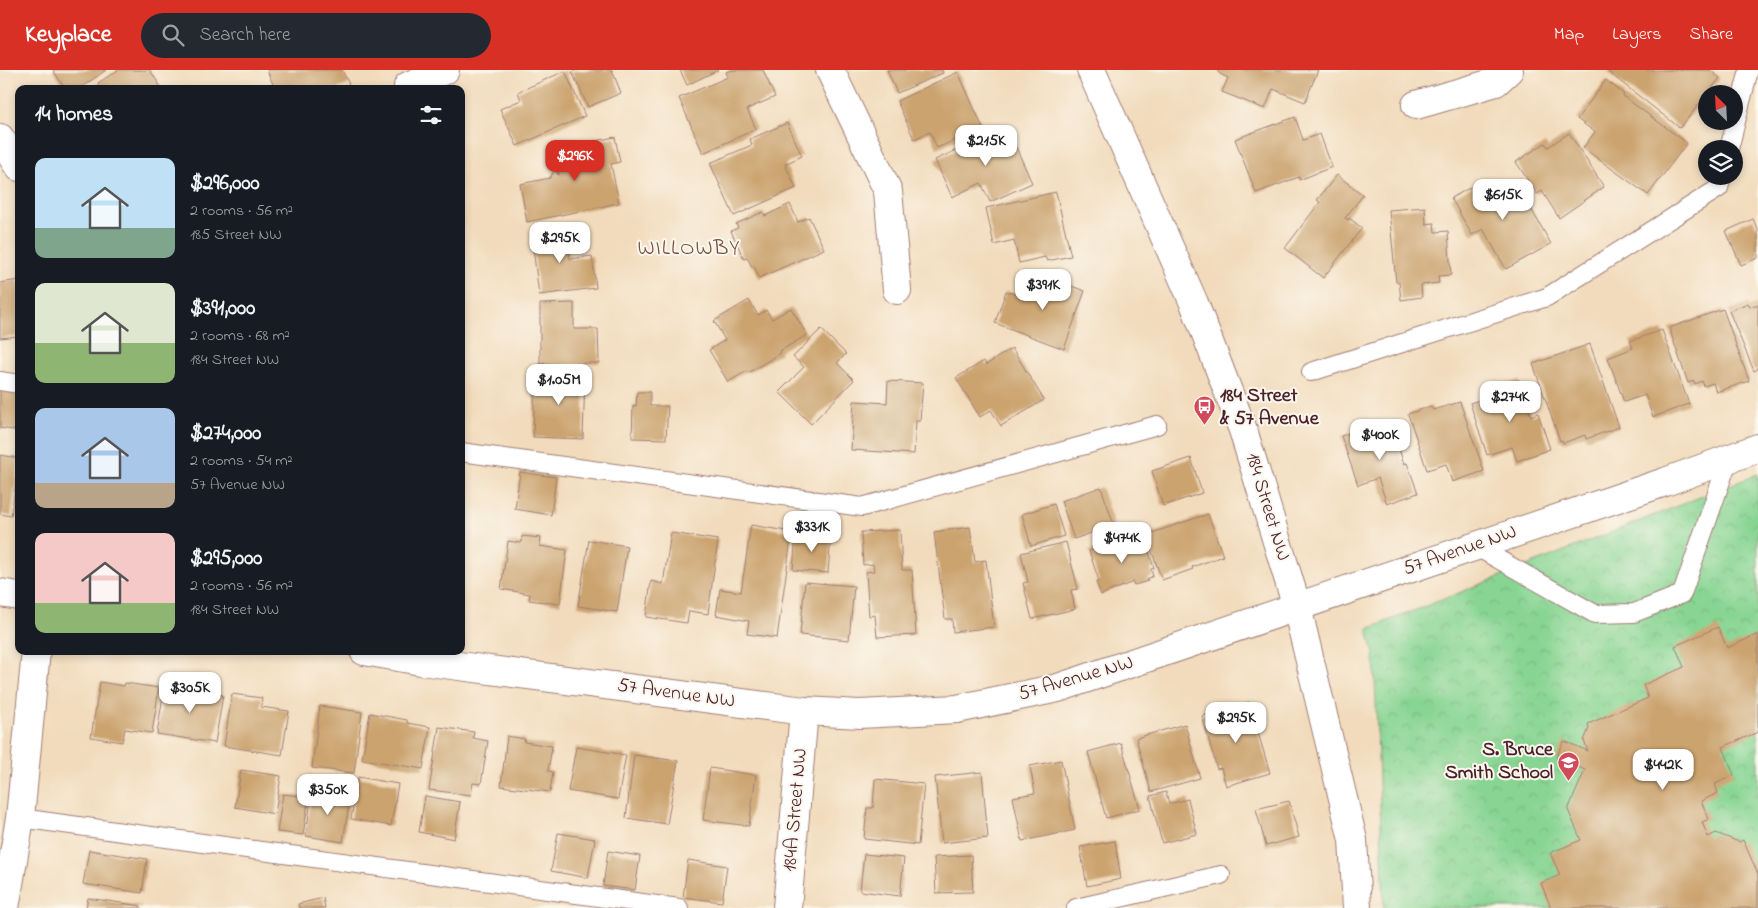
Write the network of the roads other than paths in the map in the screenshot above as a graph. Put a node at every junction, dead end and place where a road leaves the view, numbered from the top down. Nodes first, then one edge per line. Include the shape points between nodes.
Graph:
1 (445, 70) edge
2 (830, 70) edge
3 (1091, 70) edge
4 (1509, 70) edge
5 (1749, 70) edge
6 (406, 82) edge
7 (1416, 105) dead end
8 (0, 138) edge
9 (1731, 140) edge
10 (15, 161) edge
11 (1720, 185) edge
12 (898, 290) dead end
13 (1311, 372) dead end
14 (0, 381) edge
15 (15, 383) edge
16 (1157, 425) dead end
17 (1758, 448) edge
18 (465, 453) edge
19 (1729, 458) junction
20 (1475, 546) junction
21 (0, 593) edge
22 (15, 595) edge
23 (1297, 607) junction
24 (36, 655) edge
25 (421, 656) edge
26 (804, 711) junction
27 (20, 818) junction
28 (1221, 875) dead end
29 (5, 908) edge
30 (680, 908) edge
31 (787, 908) edge
32 (1076, 908) edge
33 (1357, 908) edge

1 - 6 street
2 - 12 street via 888,191
3 - 23 street, 184 Street NW via 1194,304 1240,421
4 - 7 street via 1496,82
5 - 9 lane
8 - 10 street
11 - 13 lane via 1547,296
14 - 15 lane
16 - 18 lane via 862,507
17 - 19 street, 57 Avenue NW
19 - 20 street, 57 Avenue NW
19 - 20 lane via 1682,594 1634,613 1595,614
20 - 23 street, 57 Avenue NW
21 - 22 street
23 - 26 street, 57 Avenue NW via 1058,688 957,709 860,714
23 - 33 street, 184 Street NW via 1353,840
24 - 27 street
25 - 26 street, 57 Avenue NW
26 - 31 street, 184A Street NW
27 - 29 street
27 - 30 lane
28 - 32 lane

